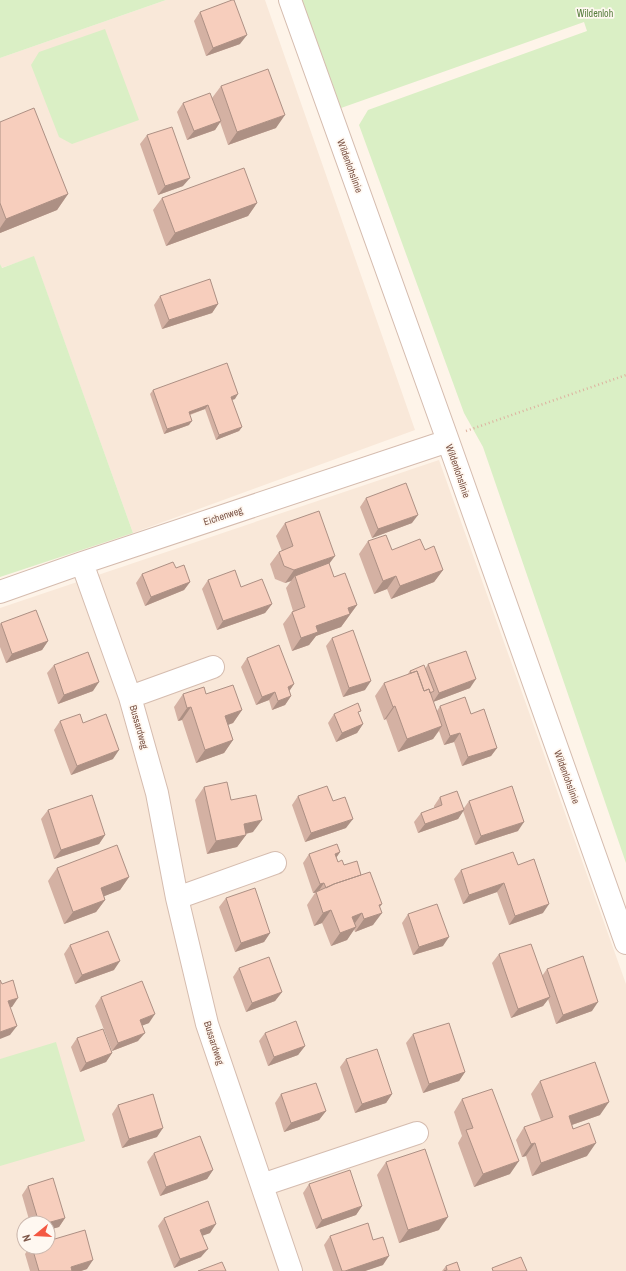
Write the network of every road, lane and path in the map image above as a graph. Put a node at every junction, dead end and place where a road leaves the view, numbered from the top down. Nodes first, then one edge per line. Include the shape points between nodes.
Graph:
1 (290, 0) edge
2 (626, 375) edge
3 (447, 439) junction
4 (82, 563) junction
5 (0, 592) edge
6 (213, 667) dead end
7 (130, 697) junction
8 (275, 864) dead end
9 (177, 898) junction
10 (626, 943) edge
11 (417, 1133) dead end
12 (262, 1185) junction
13 (291, 1271) edge

1 - 3 street, Wildenlohslinie
2 - 3 path
3 - 4 street, Eichenweg
3 - 10 street, Wildenlohslinie
4 - 5 street, Eichenweg
4 - 7 street, Bussardweg
6 - 7 street, Bussardweg
7 - 9 street, Bussardweg via 157,793
8 - 9 street
9 - 12 street, Bussardweg via 207,1024
11 - 12 street
12 - 13 street, Bussardweg

